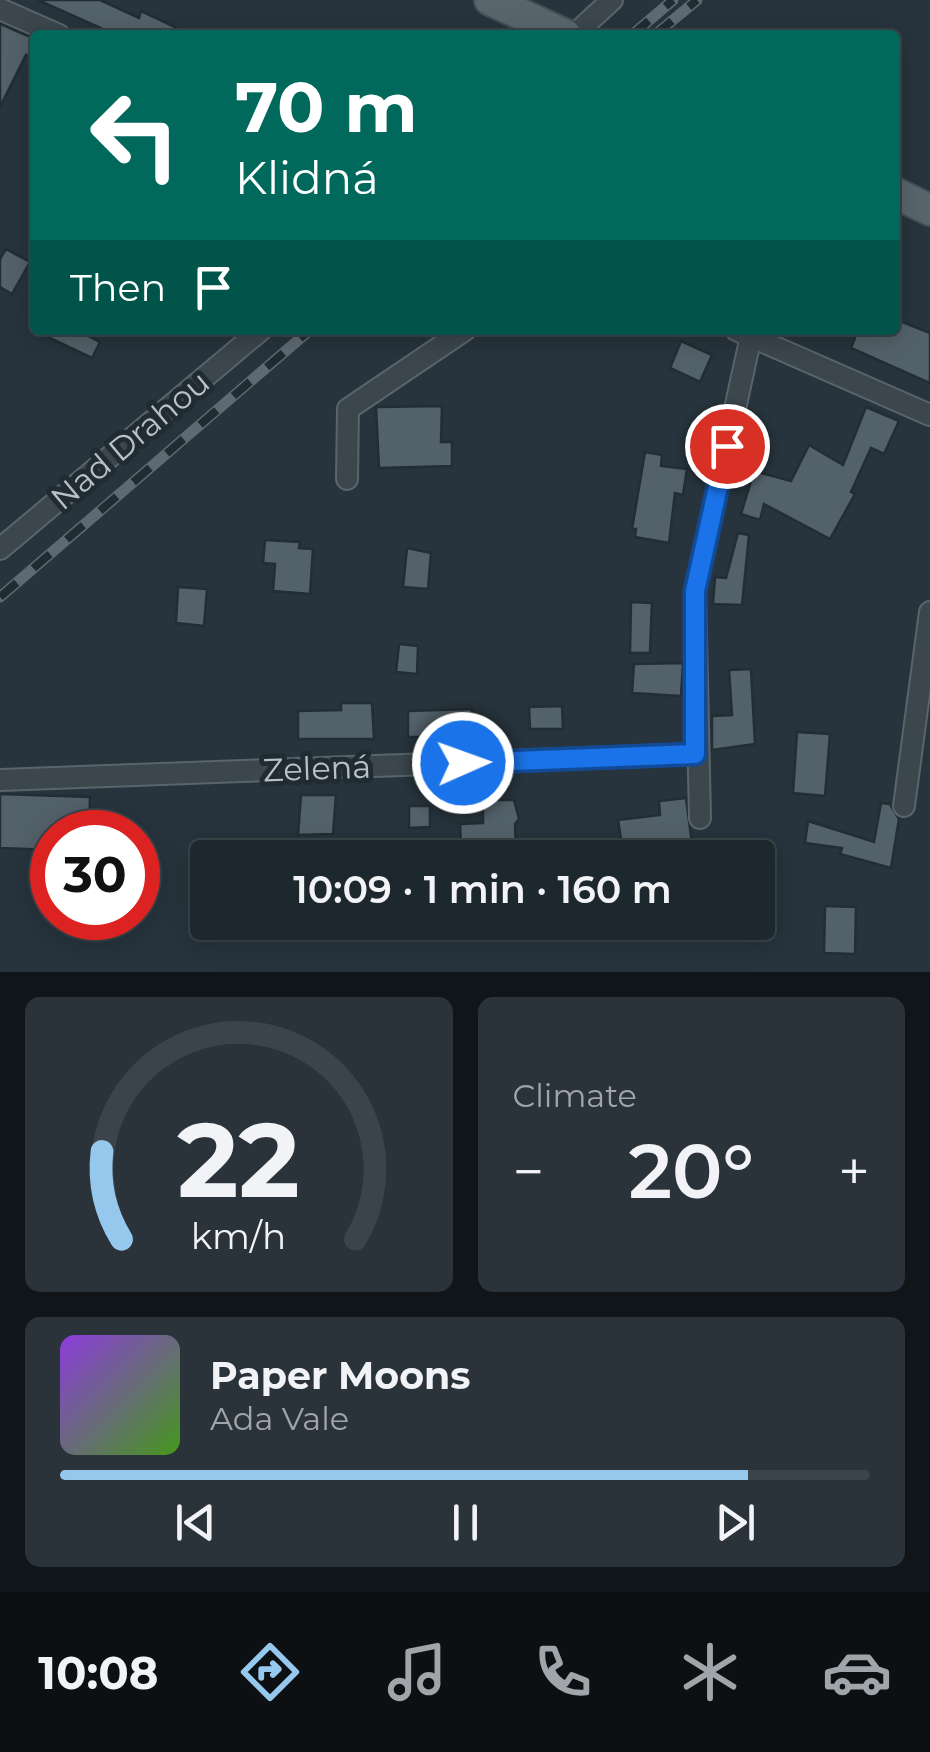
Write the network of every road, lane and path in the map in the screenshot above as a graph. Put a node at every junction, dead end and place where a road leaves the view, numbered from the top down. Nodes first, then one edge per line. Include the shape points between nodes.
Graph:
1 (490, 0) edge
2 (612, 0) edge
3 (0, 9) edge
4 (48, 30) edge
5 (559, 30) edge
6 (576, 30) edge
7 (900, 195) edge
8 (930, 210) edge
9 (255, 335) edge
10 (458, 335) edge
11 (744, 335) edge
12 (749, 335) edge
13 (930, 415) edge
14 (348, 478) dead end
15 (0, 550) edge
16 (930, 612) edge
17 (695, 754) junction
18 (0, 780) edge
19 (904, 806) dead end
20 (700, 818) dead end

1 - 5 main road
2 - 6 street
3 - 4 street
7 - 8 main road
9 - 15 street, Nad Drahou
10 - 14 street via 348,409
11 - 17 street via 695,591
12 - 13 street
16 - 19 street
17 - 18 street, Zelená
17 - 20 street

